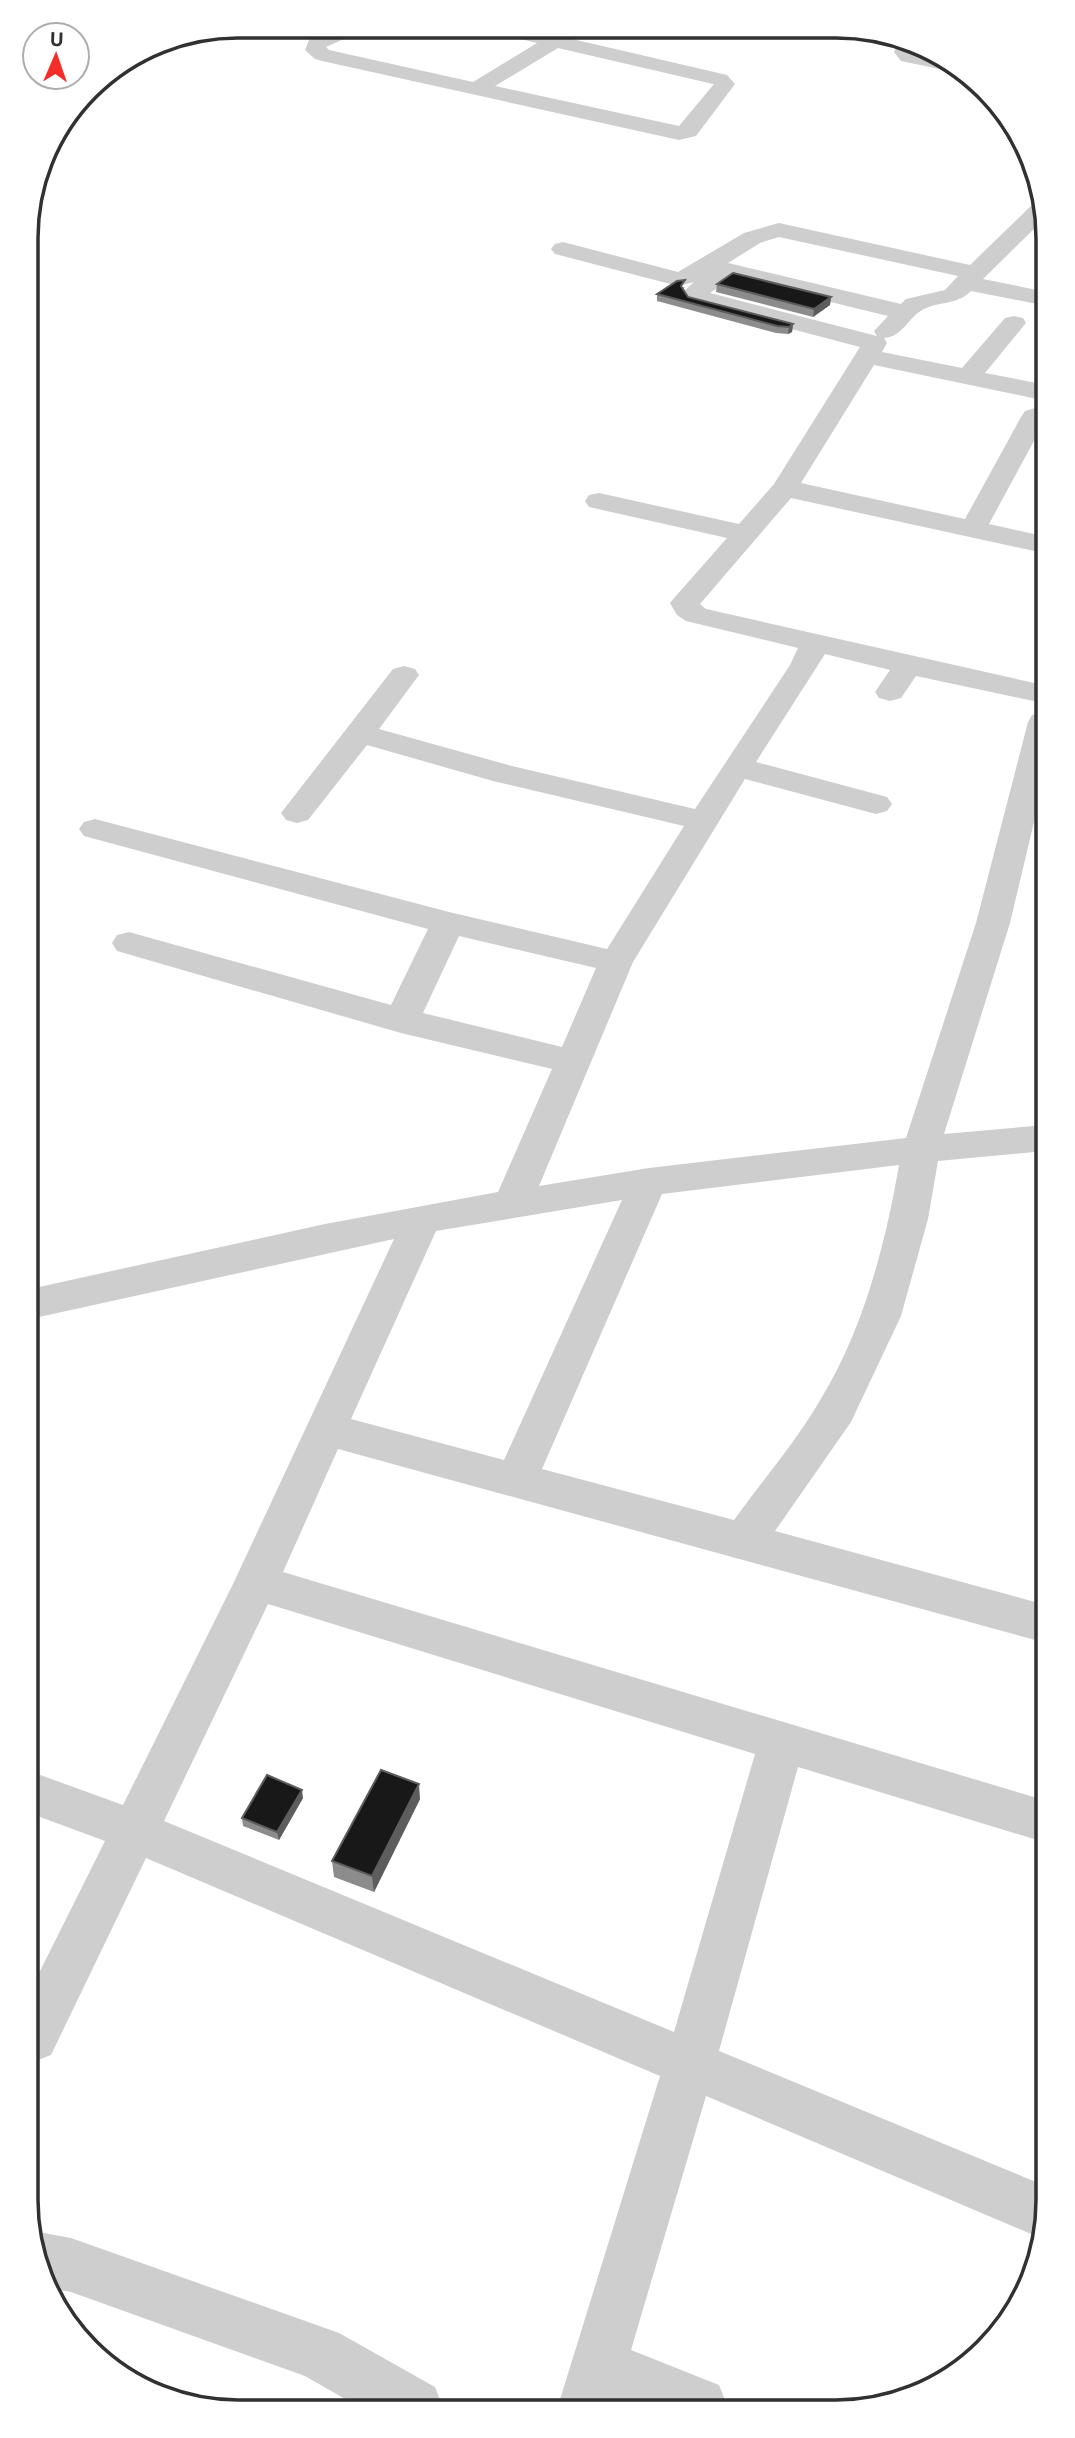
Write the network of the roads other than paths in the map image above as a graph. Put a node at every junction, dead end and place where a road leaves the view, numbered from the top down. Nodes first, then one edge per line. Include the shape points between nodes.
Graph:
1 (539, 38) edge
2 (328, 39) edge
3 (553, 42) junction
4 (905, 51) edge
5 (929, 61) edge
6 (476, 89) junction
7 (1035, 215) edge
8 (1004, 244) junction
9 (1029, 248) dead end
10 (563, 249) dead end
11 (970, 278) junction
12 (1036, 296) edge
13 (903, 312) junction
14 (1014, 323) dead end
15 (871, 349) junction
16 (968, 377) junction
17 (1036, 391) edge
18 (1036, 417) edge
19 (785, 488) junction
20 (599, 501) dead end
21 (973, 529) junction
22 (743, 533) junction
23 (1036, 543) edge
24 (815, 643) junction
25 (908, 665) junction
26 (404, 675) dead end
27 (890, 692) dead end
28 (1036, 692) edge
29 (360, 733) junction
30 (1036, 750) edge
31 (737, 767) junction
32 (876, 804) dead end
33 (297, 813) dead end
34 (703, 821) junction
35 (95, 829) dead end
36 (448, 923) junction
37 (129, 943) dead end
38 (615, 962) junction
39 (401, 1021) junction
40 (573, 1062) junction
41 (1036, 1139) edge
42 (920, 1148) junction
43 (649, 1181) junction
44 (512, 1204) junction
45 (422, 1219) junction
46 (38, 1302) edge
47 (326, 1429) junction
48 (516, 1481) junction
49 (744, 1540) junction
50 (256, 1582) junction
51 (1036, 1621) edge
52 (782, 1741) junction
53 (38, 1795) edge
54 (1036, 1819) edge
55 (135, 1831) junction
56 (38, 2028) edge
57 (690, 2064) junction
58 (1036, 2209) edge
59 (48, 2261) edge
60 (593, 2385) edge
61 (403, 2400) edge
62 (672, 2400) edge

1 - 3 street
2 - 6 street via 316,44 315,50 322,55
3 - 6 street
3 - 6 street via 720,79 725,84 688,131 678,133
4 - 5 street via 908,57
7 - 8 street
8 - 9 street
8 - 11 street
10 - 11 street via 678,279 689,277 735,247 779,230
11 - 12 street
11 - 13 street via 953,295 915,304
13 - 15 street
13 - 15 street via 728,270 695,292 697,297
14 - 16 street
15 - 16 street
15 - 19 street
16 - 17 street
18 - 21 street
19 - 21 street
19 - 22 street
20 - 22 street
21 - 23 street
22 - 24 street via 685,603 687,609
24 - 25 street
24 - 31 street
25 - 27 street
25 - 28 street
26 - 29 street
29 - 33 street
29 - 34 street via 504,774
30 - 42 street via 993,923
31 - 32 street
31 - 34 street
34 - 38 street
35 - 36 street
36 - 38 street
36 - 39 street
37 - 39 street
38 - 40 street
39 - 40 street
40 - 44 street
41 - 42 street
42 - 43 street
42 - 49 street via 909,1219 881,1316 836,1411
43 - 44 street
43 - 48 street
44 - 45 street
45 - 46 street
45 - 47 street
47 - 48 street
47 - 50 street
48 - 49 street
49 - 51 street
50 - 52 street
50 - 55 street
52 - 54 street
52 - 57 street
53 - 55 street
55 - 56 street
55 - 57 street
57 - 58 street
57 - 60 street
59 - 61 street via 319,2353
60 - 62 street

